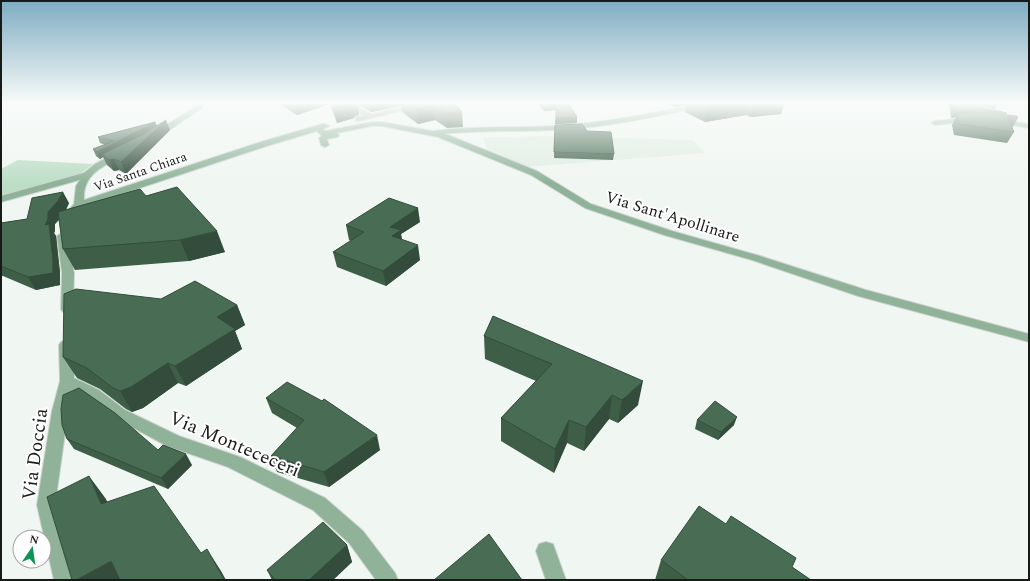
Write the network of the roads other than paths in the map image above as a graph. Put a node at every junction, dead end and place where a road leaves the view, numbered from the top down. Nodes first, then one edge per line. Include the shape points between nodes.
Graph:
1 (162, 130) edge
2 (312, 130) edge
3 (320, 130) edge
4 (336, 130) edge
5 (344, 130) edge
6 (419, 130) edge
7 (451, 130) edge
8 (433, 133) junction
9 (149, 138) edge
10 (325, 145) dead end
11 (130, 149) edge
12 (87, 175) junction
13 (1, 199) edge
14 (79, 206) junction
15 (1029, 338) edge
16 (67, 381) junction
17 (546, 552) dead end
18 (64, 580) edge
19 (388, 580) edge
20 (556, 580) edge

1 - 9 street
2 - 14 street, Via Santa Chiara
3 - 4 street, Via Sant'Apollinare via 323,134
5 - 10 street via 323,138
6 - 8 street, Via Sant'Apollinare
7 - 8 street
8 - 15 street, Via Sant'Apollinare via 534,172 588,206 862,293
11 - 12 street via 98,166
12 - 13 street
12 - 14 street via 80,184
14 - 16 street, Via Doccia via 60,225 68,273
16 - 18 street, Via Doccia via 46,505
16 - 19 street, Via Montececeri via 94,394 120,414 173,441 234,462 319,504 356,537
17 - 20 street

